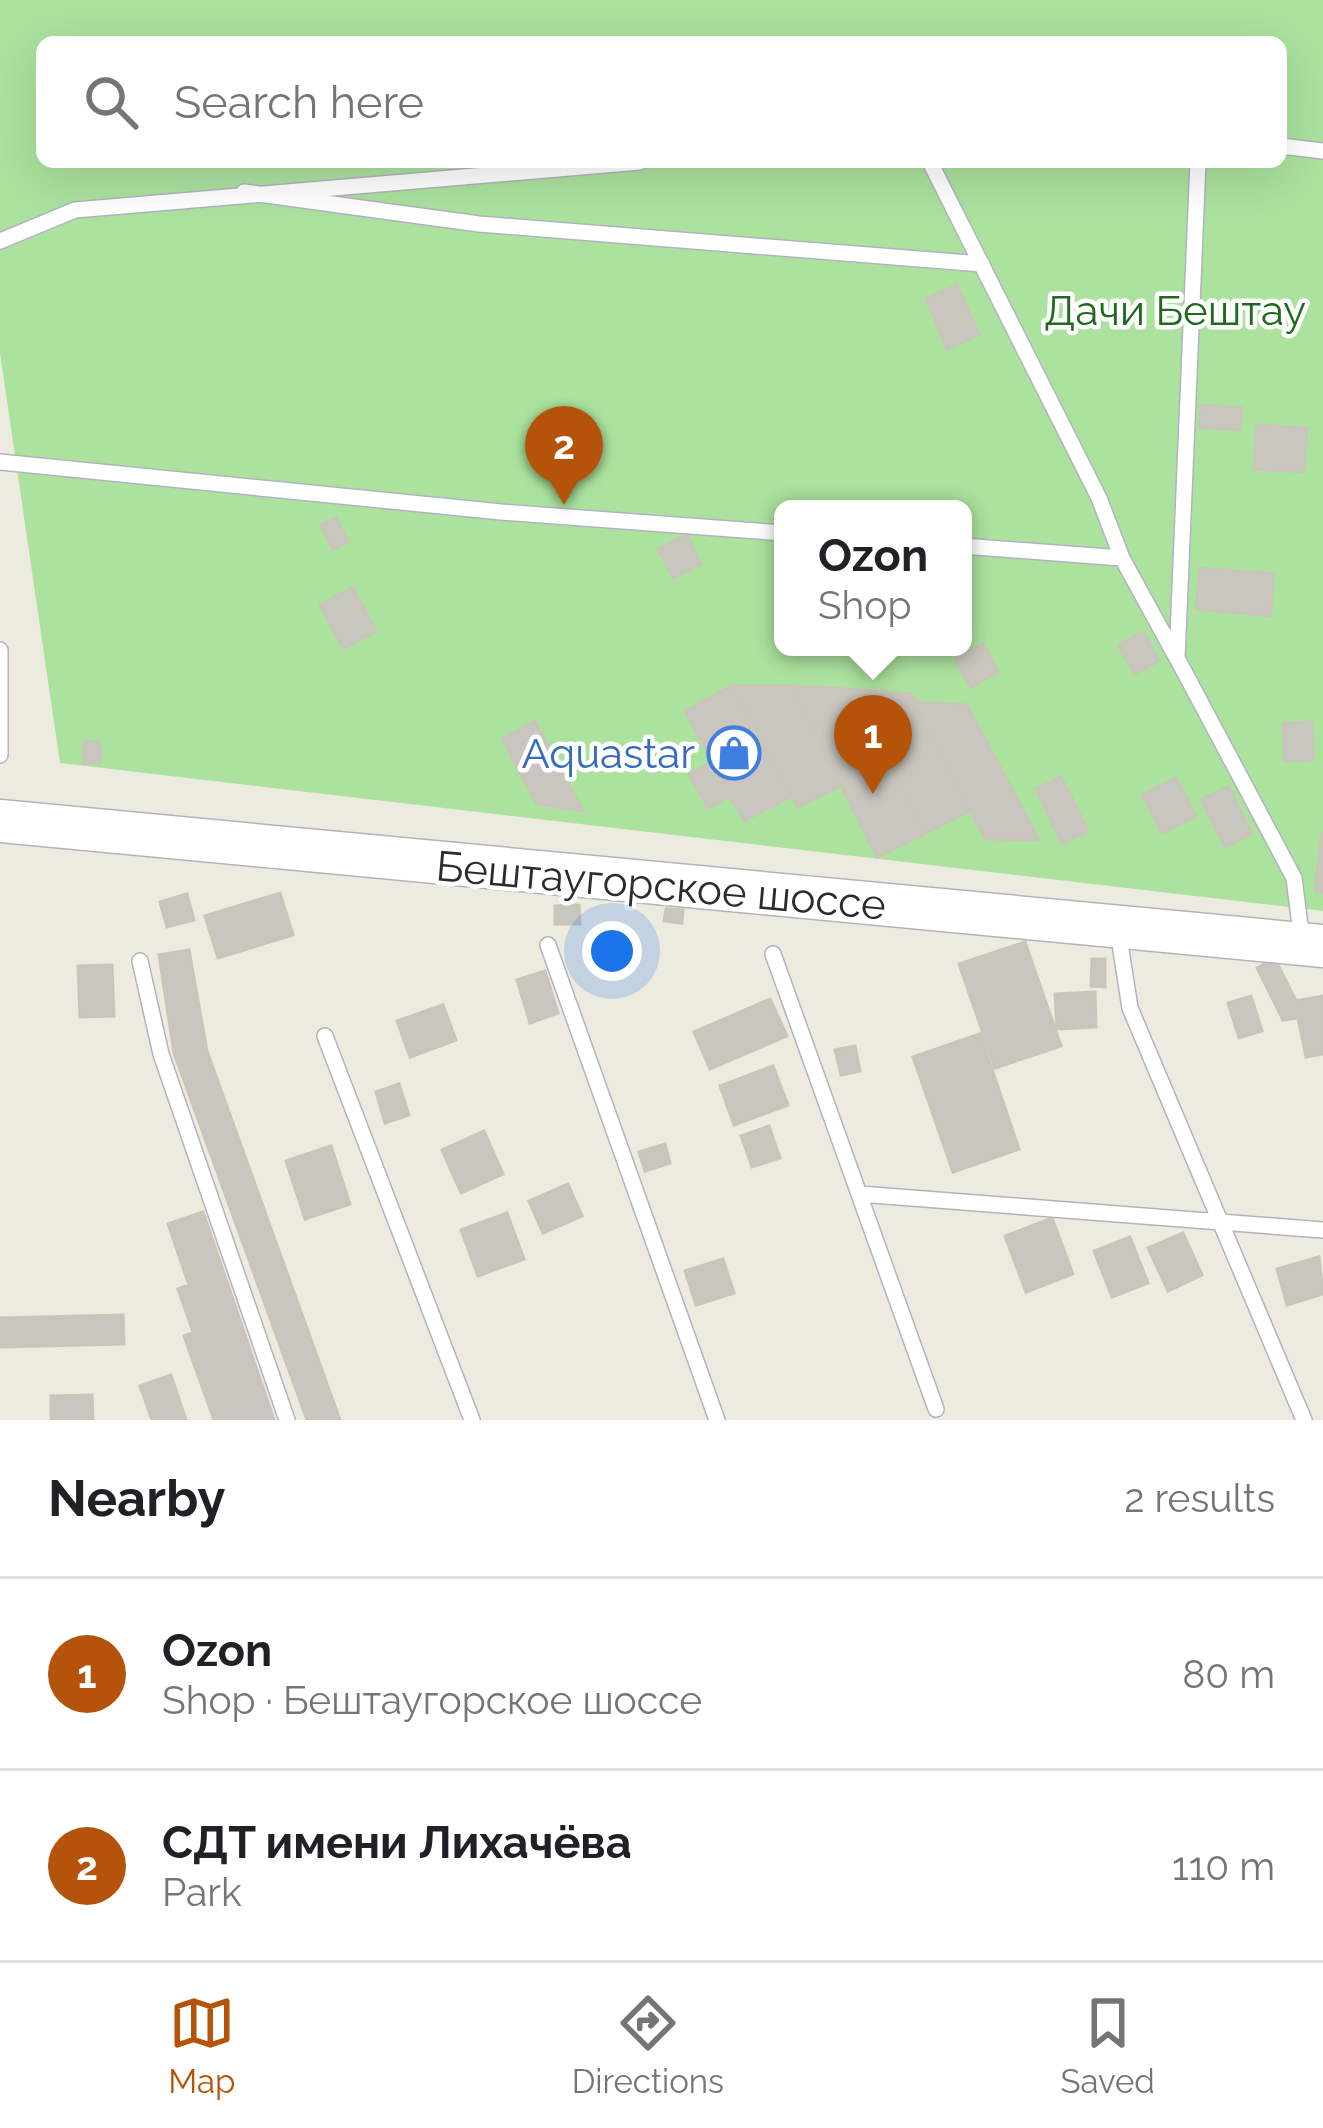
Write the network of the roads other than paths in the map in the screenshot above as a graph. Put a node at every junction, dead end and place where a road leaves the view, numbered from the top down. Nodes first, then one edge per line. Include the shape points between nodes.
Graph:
1 (1287, 147) edge
2 (1323, 151) edge
3 (561, 168) edge
4 (933, 168) edge
5 (1198, 168) edge
6 (244, 192) junction
7 (0, 241) edge
8 (982, 264) junction
9 (0, 462) edge
10 (774, 532) edge
11 (972, 547) edge
12 (1122, 558) junction
13 (0, 650) edge
14 (1177, 658) junction
15 (0, 755) edge
16 (0, 821) edge
17 (1118, 928) junction
18 (548, 945) dead end
19 (1313, 945) edge
20 (773, 954) dead end
21 (140, 962) dead end
22 (326, 1036) dead end
23 (860, 1194) junction
24 (1222, 1218) junction
25 (1323, 1230) edge
26 (936, 1409) dead end
27 (287, 1420) edge
28 (472, 1420) edge
29 (717, 1420) edge
30 (1304, 1420) edge

1 - 2 lane
3 - 6 lane
4 - 8 lane
5 - 14 lane
6 - 7 lane via 75,210
6 - 8 lane via 479,224
8 - 12 lane
9 - 10 lane
11 - 12 lane
12 - 14 lane
13 - 15 lane
14 - 19 lane via 1294,878
16 - 17 main road, Бештаугорское шоссе
17 - 19 main road, Бештаугорское шоссе
17 - 24 lane via 1130,1008
18 - 29 lane
20 - 23 lane
21 - 27 lane via 161,1054
22 - 28 lane
23 - 24 lane
23 - 26 lane
24 - 25 lane
24 - 30 lane

